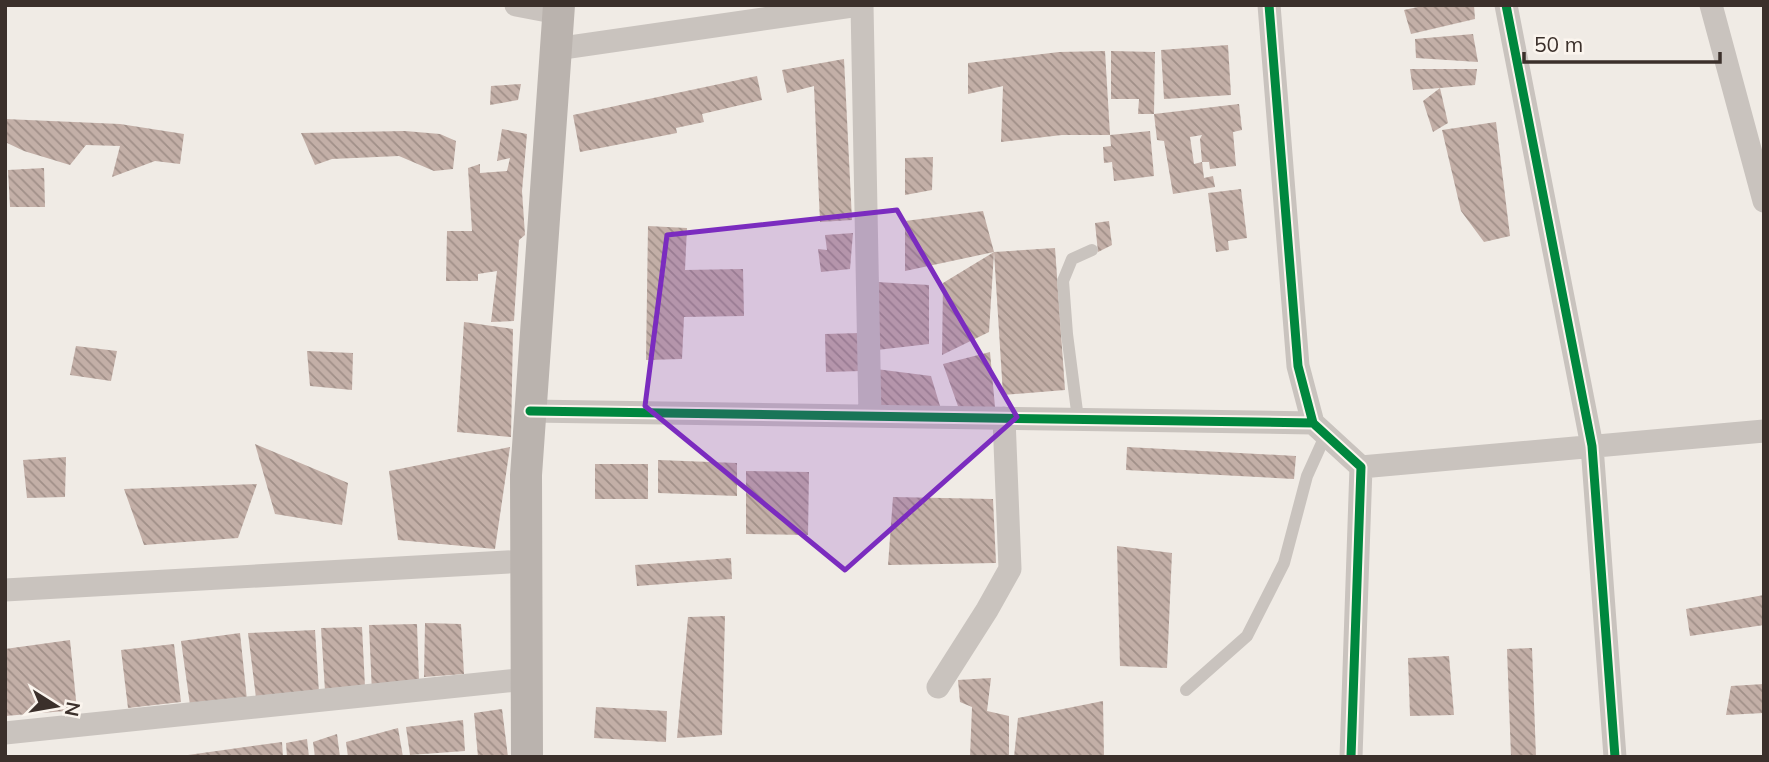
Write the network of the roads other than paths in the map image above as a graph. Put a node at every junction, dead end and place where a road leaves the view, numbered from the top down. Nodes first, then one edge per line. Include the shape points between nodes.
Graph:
1 (516, 5) edge
2 (860, 5) edge
3 (1269, 5) edge
4 (1506, 5) edge
5 (1719, 7) edge
6 (558, 9) edge
7 (556, 49) junction
8 (1764, 201) edge
9 (1091, 250) dead end
10 (530, 411) junction
11 (870, 416) junction
12 (1004, 418) junction
13 (1078, 419) junction
14 (1319, 428) junction
15 (1764, 431) edge
16 (1592, 446) junction
17 (1361, 467) junction
18 (526, 561) junction
19 (5, 590) edge
20 (527, 679) junction
21 (938, 687) dead end
22 (1186, 690) dead end
23 (5, 733) edge
24 (527, 757) edge
25 (1350, 757) edge
26 (1615, 757) edge

1 - 6 street
2 - 7 street
2 - 11 street
3 - 14 street via 1298,366
4 - 16 street
5 - 8 street
6 - 7 street
7 - 10 street
9 - 13 lane via 1072,259 1063,281
10 - 11 street
10 - 18 street
11 - 12 street
12 - 13 street
12 - 21 street via 1010,569
13 - 14 street
14 - 17 street
14 - 22 lane via 1284,563 1247,636
15 - 16 street
16 - 17 street
16 - 26 street
17 - 25 street
18 - 19 street
18 - 20 street
20 - 23 street
20 - 24 street

